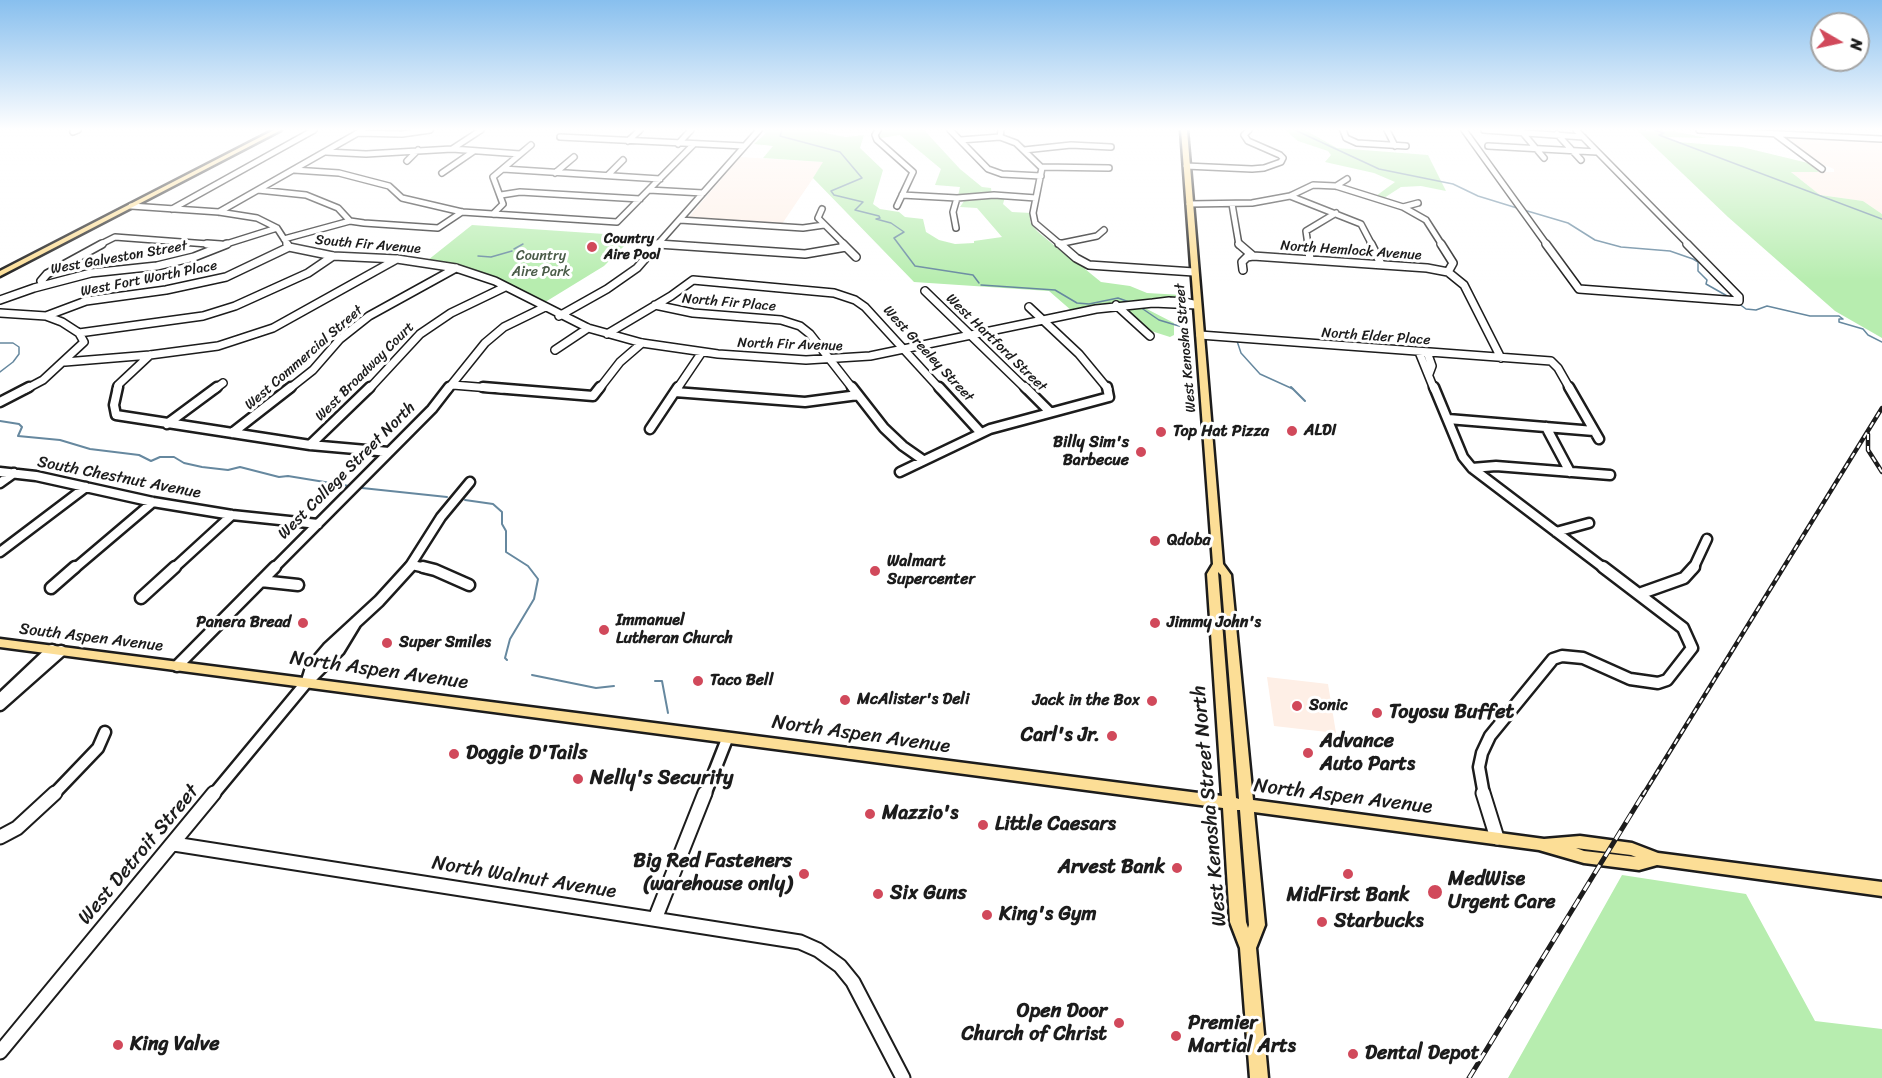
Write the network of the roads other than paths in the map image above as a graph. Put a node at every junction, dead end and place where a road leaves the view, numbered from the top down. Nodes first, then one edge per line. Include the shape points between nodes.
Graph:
1 (181, 180) edge
2 (223, 180) edge
3 (275, 180) edge
4 (367, 180) edge
5 (494, 180) edge
6 (658, 180) edge
7 (714, 180) edge
8 (909, 180) edge
9 (1040, 180) edge
10 (1187, 180) edge
11 (1345, 180) edge
12 (1500, 180) edge
13 (1625, 180) edge
14 (1336, 186) junction
15 (258, 190) junction
16 (649, 190) junction
17 (703, 193) junction
18 (501, 195) junction
19 (902, 195) junction
20 (1239, 195) dead end
21 (1290, 196) junction
22 (957, 198) junction
23 (1036, 198) junction
24 (639, 199) junction
25 (1189, 202) junction
26 (1252, 203) junction
27 (1418, 203) dead end
28 (1232, 204) junction
29 (131, 206) junction
30 (897, 206) dead end
31 (1402, 207) junction
32 (171, 209) junction
33 (822, 209) dead end
34 (219, 212) junction
35 (462, 212) junction
36 (1336, 213) junction
37 (493, 214) junction
38 (680, 220) junction
39 (350, 221) junction
40 (824, 225) junction
41 (277, 228) junction
42 (956, 228) dead end
43 (1104, 230) dead end
44 (284, 238) junction
45 (658, 244) junction
46 (1058, 244) junction
47 (224, 245) junction
48 (289, 247) junction
49 (846, 247) junction
50 (333, 256) junction
51 (1253, 256) junction
52 (856, 257) dead end
53 (397, 259) junction
54 (1310, 259) junction
55 (1381, 264) junction
56 (456, 268) junction
57 (1243, 270) dead end
58 (1448, 272) junction
59 (1194, 273) junction
60 (0, 274) edge
61 (44, 285) junction
62 (505, 287) junction
63 (925, 291) dead end
64 (0, 300) edge
65 (1116, 305) junction
66 (1197, 305) junction
67 (655, 306) junction
68 (1029, 307) dead end
69 (543, 308) junction
70 (0, 313) edge
71 (559, 315) junction
72 (45, 316) junction
73 (1044, 320) junction
74 (588, 328) junction
75 (79, 333) junction
76 (607, 334) junction
77 (1200, 335) junction
78 (971, 336) junction
79 (1150, 336) dead end
80 (642, 343) junction
81 (555, 350) dead end
82 (904, 350) junction
83 (702, 352) junction
84 (1423, 352) junction
85 (150, 355) junction
86 (1501, 358) junction
87 (831, 360) junction
88 (65, 362) junction
89 (223, 383) dead end
90 (453, 385) junction
91 (675, 392) junction
92 (858, 395) junction
93 (0, 402) edge
94 (1050, 412) junction
95 (1448, 419) junction
96 (167, 424) junction
97 (1546, 427) junction
98 (650, 429) dead end
99 (981, 433) junction
100 (232, 434) junction
101 (310, 445) junction
102 (389, 452) junction
103 (923, 460) junction
104 (1472, 468) junction
105 (0, 471) edge
106 (900, 472) dead end
107 (1570, 472) junction
108 (14, 474) junction
109 (1610, 475) dead end
110 (470, 482) dead end
111 (0, 483) edge
112 (86, 488) junction
113 (153, 502) junction
114 (232, 515) junction
115 (1589, 523) dead end
116 (318, 524) junction
117 (1556, 532) junction
118 (1707, 539) dead end
119 (0, 552) edge
120 (1218, 564) junction
121 (412, 565) junction
122 (261, 581) junction
123 (298, 585) dead end
124 (469, 585) dead end
125 (51, 588) dead end
126 (1639, 594) junction
127 (141, 598) dead end
128 (0, 643) edge
129 (57, 650) junction
130 (1218, 658) junction
131 (1233, 660) junction
132 (177, 666) junction
133 (306, 683) junction
134 (0, 699) edge
135 (0, 705) edge
136 (105, 732) dead end
137 (727, 739) junction
138 (1229, 804) junction
139 (1246, 806) junction
140 (0, 837) edge
141 (1497, 838) junction
142 (174, 844) junction
143 (1882, 889) edge
144 (655, 919) junction
145 (1248, 948) junction
146 (0, 1052) edge
147 (903, 1078) edge
148 (1259, 1078) edge

1 - 29 main road
2 - 32 street
3 - 15 street
4 - 35 street via 389,186 402,198
5 - 18 street
6 - 16 street
7 - 17 street
8 - 19 street
9 - 23 street
10 - 25 main road, West Kenosha Street
11 - 14 street
12 - 13 street via 1579,289 1739,301
14 - 21 street via 1313,185
14 - 31 street
15 - 34 street
15 - 39 street via 306,195 338,208
16 - 17 street
16 - 24 street
17 - 38 street
18 - 24 street via 520,192
18 - 37 street via 503,204
19 - 22 street
19 - 30 street
20 - 26 street
21 - 26 street
21 - 36 street
22 - 23 street
22 - 42 street via 953,212
23 - 46 street via 1035,223
24 - 37 street via 617,222
25 - 28 street
25 - 59 main road, West Kenosha Street
26 - 28 street
27 - 31 street
28 - 51 street via 1239,246
29 - 32 street
29 - 60 main road
31 - 58 street via 1426,220 1453,263
32 - 34 street
33 - 40 street via 818,216
34 - 41 street via 257,218
35 - 37 street
35 - 39 street via 438,228
36 - 54 street via 1306,231
36 - 55 street via 1361,224
38 - 40 street via 804,228
38 - 45 street
39 - 44 street
40 - 49 street
41 - 44 street
41 - 47 street, West Galveston Street
43 - 46 street via 1097,236
44 - 48 street
45 - 49 street via 805,254
45 - 71 street via 623,279
46 - 59 street via 1089,265
47 - 61 street, West Galveston Street via 157,266 91,273
47 - 61 street via 115,237 47,274 41,281
48 - 50 street, South Fir Avenue
48 - 72 street, West Fort Worth Place via 226,277 86,301
49 - 52 street
50 - 53 street, South Fir Avenue
50 - 75 street via 308,273 203,316
51 - 54 street, North Hemlock Avenue
51 - 57 street via 1242,262
53 - 56 street, South Fir Avenue
53 - 85 street via 273,328 218,346
54 - 55 street, North Hemlock Avenue
55 - 58 street, North Hemlock Avenue
56 - 62 street, South Fir Avenue
56 - 100 street, West Commercial Street via 369,316 340,339 313,370
58 - 86 street via 1464,285
59 - 66 main road, West Kenosha Street
61 - 64 street, West Galveston Street
62 - 69 street, North Fir Avenue
62 - 101 street, West Broadway Court via 420,334
63 - 78 street, West Hartford Street
65 - 66 street, North Fir Avenue
65 - 73 street, North Fir Avenue
65 - 79 street
66 - 77 main road, West Kenosha Street
67 - 76 street
67 - 82 street, West Greeley Street via 693,280 816,290 851,298 865,307
67 - 87 street, North Fir Place via 781,320 808,331
68 - 73 street
69 - 71 street, North Fir Avenue
69 - 90 street, West College Street North via 510,323 490,338
70 - 72 street
71 - 74 street, North Fir Avenue
72 - 75 street
73 - 78 street, North Fir Avenue
73 - 94 street via 1087,362 1110,396
74 - 76 street, North Fir Avenue
74 - 81 street
75 - 88 street via 84,342
76 - 80 street, North Fir Avenue
77 - 84 street, North Elder Place
77 - 120 main road, West Kenosha Street
78 - 82 street, North Fir Avenue
78 - 94 street, West Hartford Street
80 - 83 street, North Fir Avenue
80 - 90 street via 620,362 593,396
82 - 87 street, North Fir Avenue
82 - 99 street, West Greeley Street
83 - 87 street, North Fir Avenue
83 - 91 street
84 - 86 street, North Elder Place
84 - 95 street via 1432,366 1430,374
85 - 88 street
85 - 96 street via 118,385 116,415
86 - 97 street, North Elder Place via 1551,361 1597,435
87 - 92 street
88 - 93 street via 43,380
89 - 96 street
90 - 102 street, West College Street North
91 - 92 street via 805,402
91 - 98 street
92 - 103 street via 894,438
94 - 99 street
95 - 97 street
95 - 104 street via 1463,457
96 - 100 street
97 - 107 street
99 - 103 street
100 - 101 street
101 - 102 street
102 - 116 street, West College Street North
103 - 106 street
104 - 107 street
104 - 117 street
105 - 108 street, South Chestnut Avenue
107 - 109 street
108 - 111 street
108 - 112 street, South Chestnut Avenue
110 - 121 street, West Detroit Street via 441,517
112 - 113 street, South Chestnut Avenue
112 - 119 street
113 - 114 street, South Chestnut Avenue
113 - 125 street
114 - 116 street, South Chestnut Avenue
114 - 127 street
115 - 117 street
116 - 122 street, West College Street North
117 - 126 street
118 - 126 street via 1693,570 1684,578
120 - 130 main road, West Kenosha Street via 1212,574
120 - 131 main road, West Kenosha Street via 1226,575
121 - 124 street
121 - 133 street, West Detroit Street via 356,622 339,650
122 - 123 street
122 - 132 street, West College Street North
126 - 141 street via 1683,628 1692,648 1667,680 1658,682 1630,679 1583,658 1553,659 1490,736 1482,753 1479,767 1483,792
128 - 129 main road, South Aspen Avenue
129 - 132 main road, South Aspen Avenue
129 - 134 street
129 - 135 street
130 - 131 main road
130 - 138 main road, West Kenosha Street North
131 - 139 main road, West Kenosha Street North
132 - 133 main road, North Aspen Avenue
133 - 137 main road, North Aspen Avenue
133 - 142 street, West Detroit Street
136 - 140 street via 98,748 44,805
137 - 138 main road, North Aspen Avenue
137 - 144 street
138 - 139 main road, North Aspen Avenue
138 - 145 main road, West Kenosha Street North via 1238,922
139 - 141 main road, North Aspen Avenue
139 - 145 main road, West Kenosha Street North via 1257,925
141 - 143 main road, North Aspen Avenue via 1621,862 1639,864 1657,859
142 - 144 street, North Walnut Avenue
142 - 146 street, West Detroit Street
144 - 147 street, North Walnut Avenue via 789,939 818,950 840,966 853,982
145 - 148 main road, West Kenosha Street North

